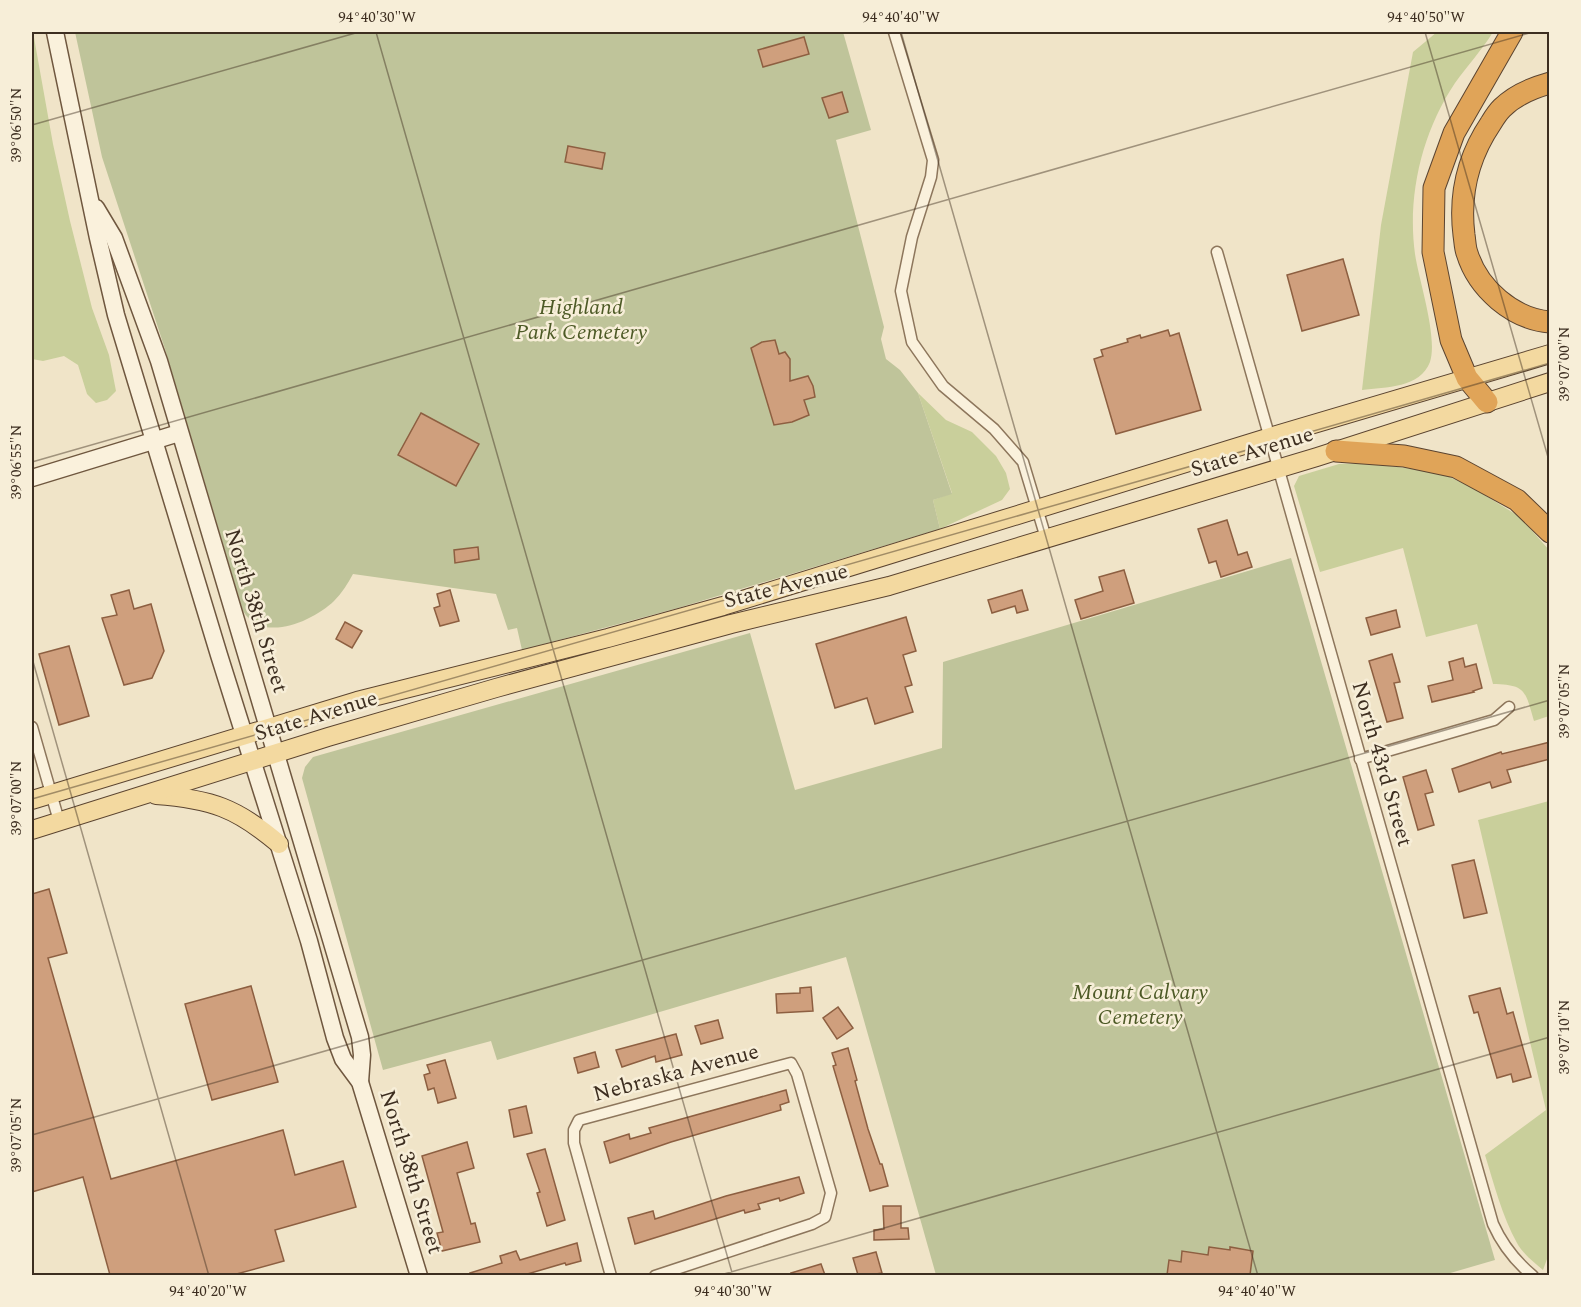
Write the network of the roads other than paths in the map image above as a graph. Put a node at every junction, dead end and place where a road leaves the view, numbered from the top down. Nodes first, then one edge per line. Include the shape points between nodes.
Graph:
1 (55, 32) edge
2 (894, 32) edge
3 (1512, 32) edge
4 (1550, 83) edge
5 (89, 197) junction
6 (1217, 252) dead end
7 (1550, 322) edge
8 (1550, 354) edge
9 (1467, 378) junction
10 (1550, 382) edge
11 (1488, 402) junction
12 (179, 433) junction
13 (1270, 437) junction
14 (155, 441) junction
15 (1336, 451) junction
16 (1279, 469) junction
17 (32, 478) edge
18 (1038, 510) junction
19 (1550, 532) edge
20 (1046, 538) junction
21 (1509, 707) dead end
22 (32, 727) edge
23 (267, 728) junction
24 (244, 735) junction
25 (276, 753) junction
26 (1360, 759) junction
27 (253, 760) junction
28 (51, 794) junction
29 (145, 794) junction
30 (32, 800) edge
31 (59, 821) junction
32 (32, 830) edge
33 (279, 844) junction
34 (360, 1082) junction
35 (419, 1275) edge
36 (611, 1275) edge
37 (655, 1275) edge
38 (1533, 1275) edge

1 - 5 main road, North 38th Street
2 - 18 street via 933,160 901,291 912,342 943,386 994,429 1023,462
3 - 9 highway via 1454,133 1434,188 1433,252 1451,340
4 - 7 highway via 1529,88 1501,108 1482,136 1467,170 1462,214 1467,253 1484,285 1504,306 1535,321
5 - 12 main road, North 38th Street via 114,238 128,274
5 - 14 main road, North 38th Street via 116,315
6 - 13 street, North 43rd Street
8 - 9 main road, State Avenue
9 - 11 highway
9 - 13 main road, State Avenue
10 - 11 main road, State Avenue
11 - 15 main road, State Avenue
12 - 14 main road
12 - 23 main road, North 38th Street
13 - 16 street, North 43rd Street
13 - 18 main road, State Avenue
14 - 17 main road
14 - 24 main road, North 38th Street
15 - 16 main road, State Avenue
15 - 19 highway via 1404,456 1456,467 1517,500
16 - 20 main road, State Avenue
16 - 26 street, North 43rd Street
18 - 20 street
18 - 23 main road, State Avenue via 723,606
20 - 25 main road, State Avenue via 890,586 731,624
21 - 26 street via 1494,720
22 - 28 street
23 - 24 main road, State Avenue
23 - 25 main road, North 38th Street
24 - 27 main road, North 38th Street
24 - 28 main road, State Avenue
25 - 27 main road, State Avenue
25 - 34 main road, North 38th Street via 360,1037
26 - 38 street, North 43rd Street via 1493,1224 1513,1257
27 - 29 main road, State Avenue
27 - 33 main road, North 38th Street
28 - 30 main road, State Avenue
28 - 31 street
29 - 31 main road, State Avenue
29 - 33 main road via 203,800 224,807 257,825
31 - 32 main road, State Avenue
33 - 34 main road, North 38th Street via 335,1038 343,1059
34 - 35 main road, North 38th Street
36 - 37 street, Nebraska Avenue via 574,1143 579,1120 791,1063 831,1193 825,1217

